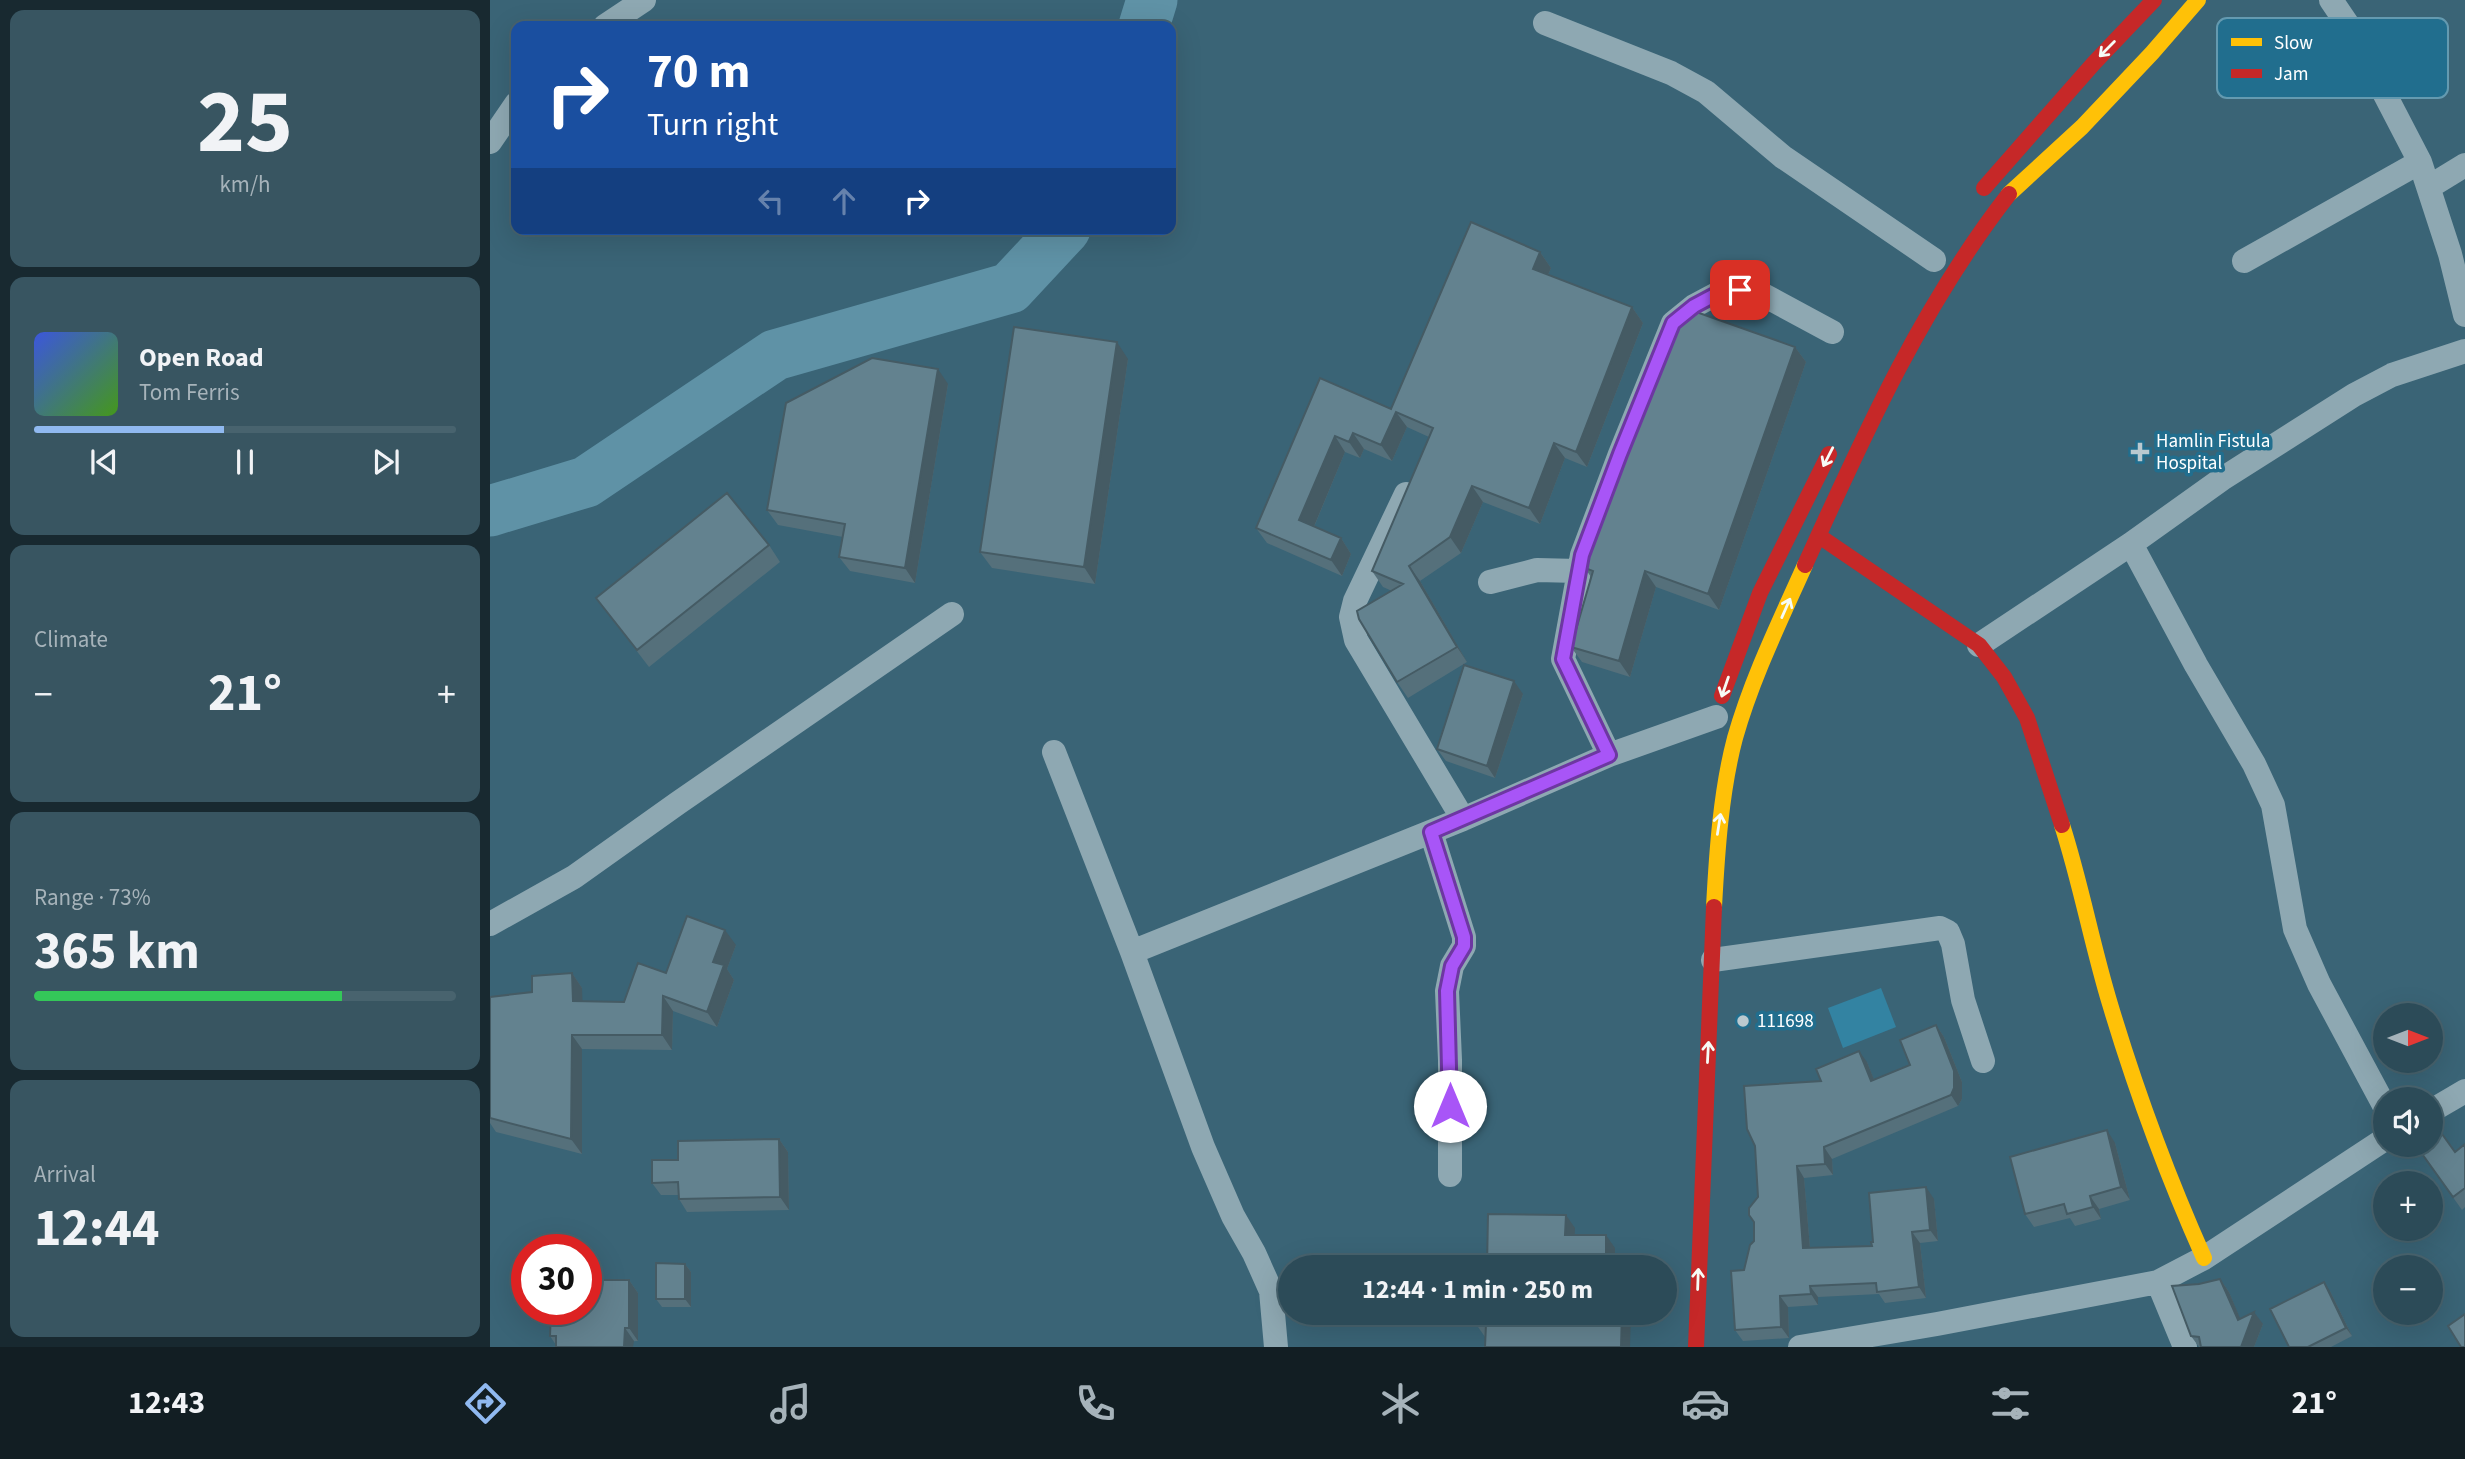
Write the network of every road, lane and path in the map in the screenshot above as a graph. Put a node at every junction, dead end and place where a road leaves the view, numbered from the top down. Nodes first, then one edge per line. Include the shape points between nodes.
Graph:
1 (644, 0) edge
2 (2154, 0) edge
3 (2198, 0) edge
4 (2331, 0) edge
5 (2343, 18) edge
6 (613, 21) edge
7 (1545, 23) dead end
8 (2387, 98) edge
9 (511, 111) edge
10 (490, 142) edge
11 (2420, 162) junction
12 (2465, 166) edge
13 (2429, 187) junction
14 (1972, 206) dead end
15 (2457, 250) edge
16 (2244, 261) dead end
17 (1933, 262) dead end
18 (2465, 315) edge
19 (1832, 332) dead end
20 (2465, 351) edge
21 (1835, 442) dead end
22 (1411, 484) edge
23 (1819, 536) junction
24 (2131, 544) junction
25 (1578, 571) junction
26 (1490, 582) dead end
27 (952, 614) dead end
28 (1979, 645) junction
29 (1716, 717) junction
30 (1708, 741) dead end
31 (1054, 752) dead end
32 (1609, 755) junction
33 (1463, 819) junction
34 (1431, 832) junction
35 (490, 924) edge
36 (1132, 952) junction
37 (1713, 960) junction
38 (1983, 1062) dead end
39 (2374, 1087) edge
40 (2465, 1091) edge
41 (2443, 1104) edge
42 (2373, 1147) edge
43 (1450, 1174) dead end
44 (2204, 1258) junction
45 (2158, 1282) junction
46 (1276, 1347) edge
47 (1696, 1347) edge
48 (1800, 1347) edge
49 (2185, 1347) edge

1 - 6 street
2 -> 14 main road via 1995,173
3 - 23 main road via 2082,127 2015,186 1980,232 1879,403
4 - 5 street
7 - 17 street via 1671,73 1706,92 1783,157
8 - 11 street
9 - 10 street
11 - 13 street
11 - 16 street
12 - 13 street
13 - 15 street
15 - 18 street
19 - 25 street via 1756,291 1724,290 1673,323
20 - 24 street via 2392,375 2354,395
21 -> 29 main road via 1760,593
22 - 33 street via 1351,617 1356,640
23 - 28 main road
37 -> 23 main road via 1717,839 1735,738
24 - 28 street
24 - 39 street via 2273,805 2295,929
25 - 26 street via 1537,570
25 - 32 street via 1563,659
27 - 35 street via 574,877
28 - 44 main road via 2027,718 2141,1099
29 - 30 main road
29 - 32 street
31 - 36 street
32 - 33 street
33 - 34 street
34 - 36 street
34 - 43 street via 1464,937 1447,991
36 - 46 street via 1202,1147 1271,1291
37 - 38 street via 1940,928 1948,932 1953,944 1963,1000
47 -> 37 main road
40 - 41 street
42 - 44 street
44 - 45 street
45 - 48 street
45 - 49 street

